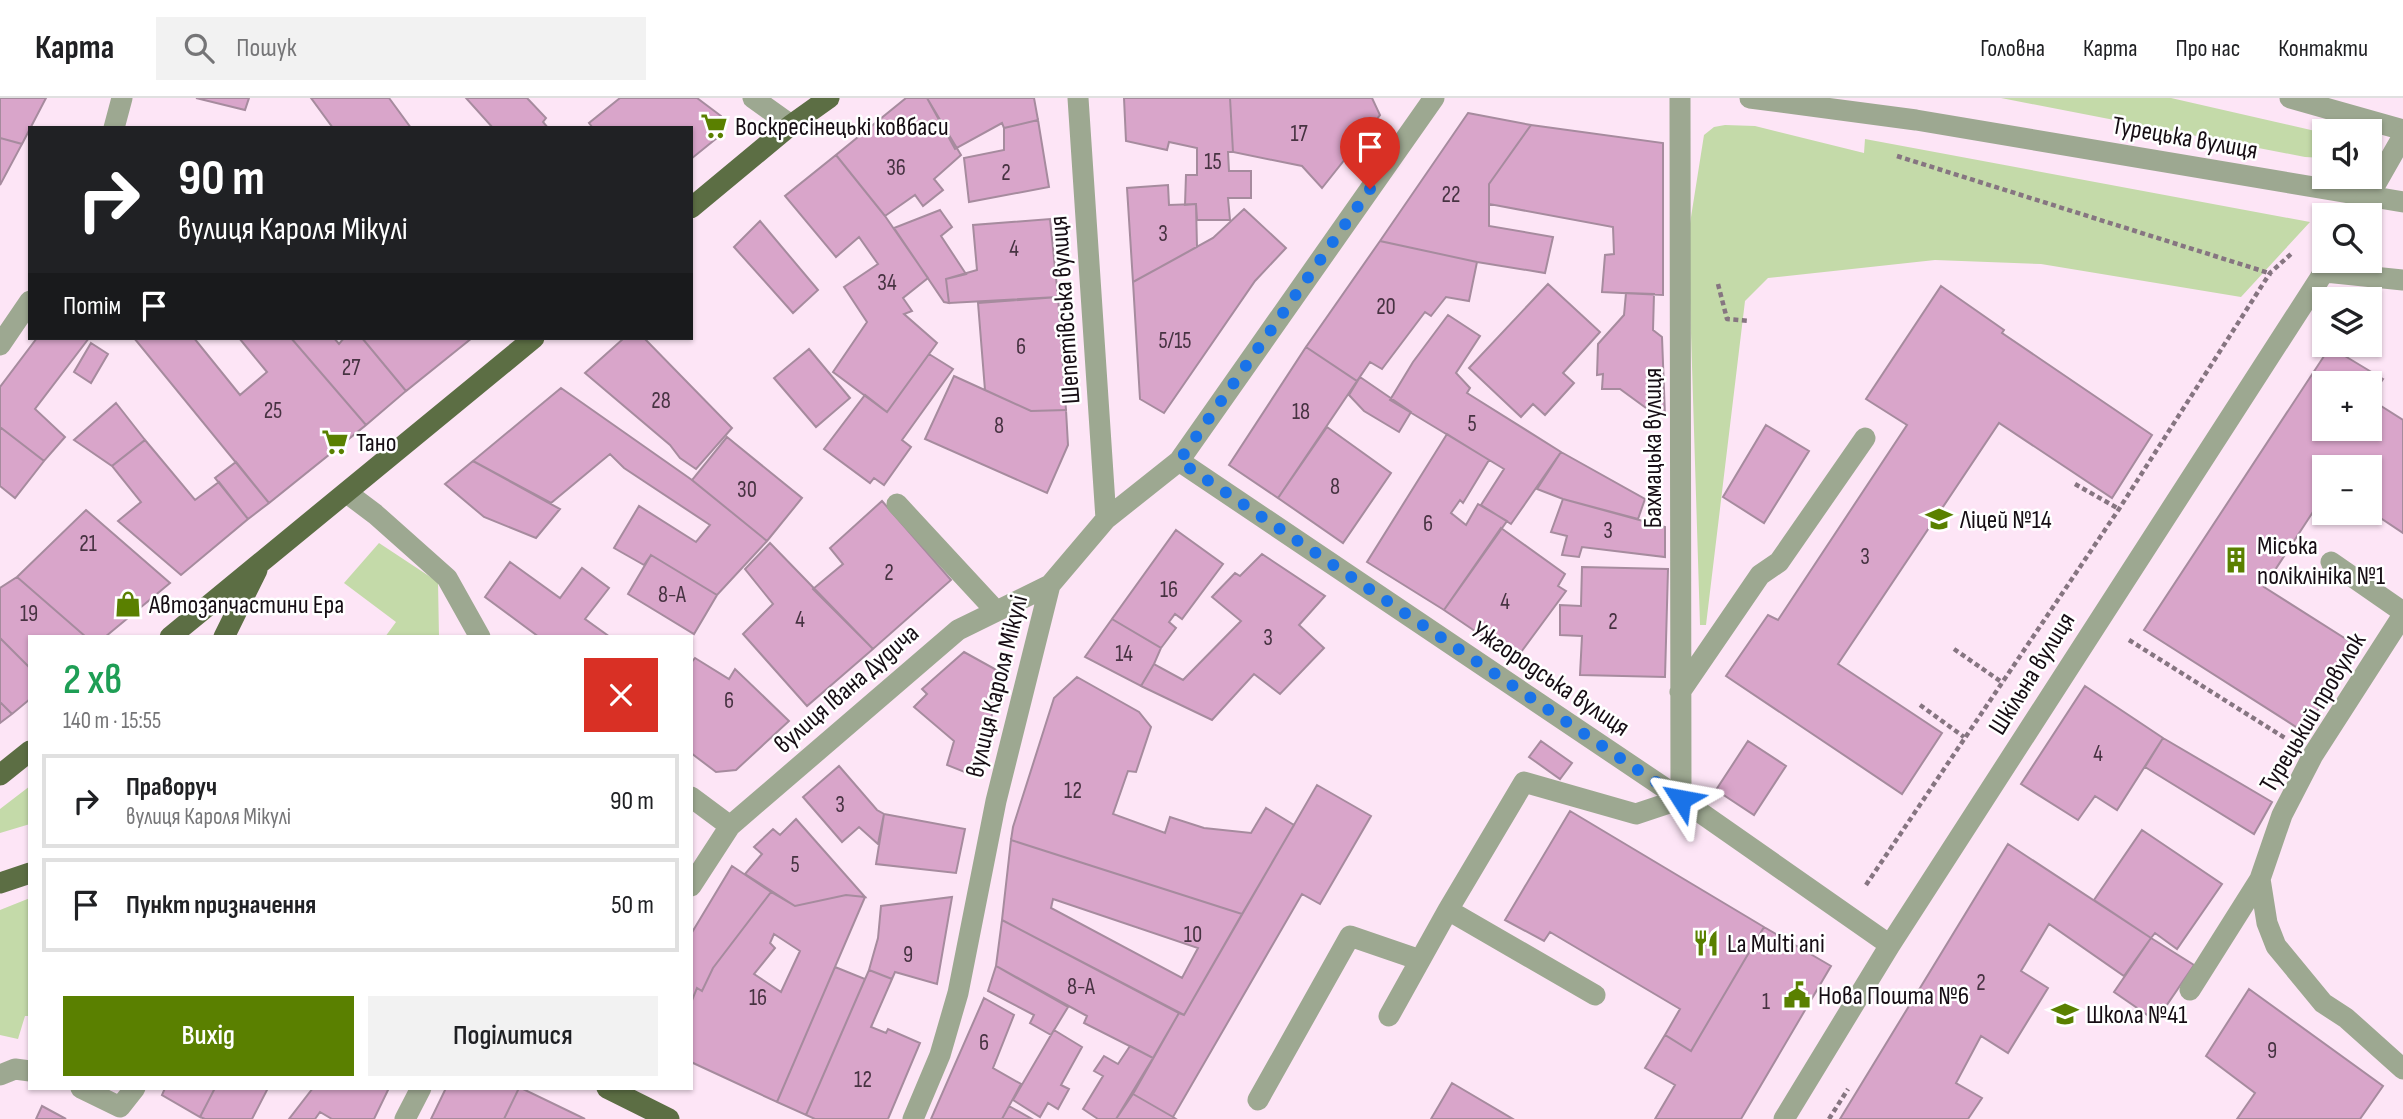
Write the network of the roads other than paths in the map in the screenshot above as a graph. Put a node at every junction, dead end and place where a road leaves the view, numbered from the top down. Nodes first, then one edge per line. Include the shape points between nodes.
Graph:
1 (121, 98) edge
2 (753, 98) edge
3 (828, 98) edge
4 (1078, 98) edge
5 (1434, 98) edge
6 (1681, 98) edge
7 (1749, 98) edge
8 (2290, 98) edge
9 (792, 125) junction
10 (114, 126) edge
11 (2403, 130) edge
12 (2403, 136) edge
13 (2403, 202) edge
14 (2365, 203) edge
15 (693, 206) edge
16 (2323, 273) edge
17 (2403, 280) edge
18 (28, 304) edge
19 (532, 340) edge
20 (0, 345) edge
21 (1865, 438) dead end
22 (1179, 461) junction
23 (347, 493) junction
24 (897, 504) dead end
25 (1106, 519) junction
26 (2331, 562) dead end
27 (259, 565) junction
28 (1050, 585) junction
29 (996, 611) junction
30 (2403, 614) edge
31 (172, 635) edge
32 (225, 635) edge
33 (479, 635) edge
34 (1680, 692) junction
35 (28, 753) edge
36 (0, 775) edge
37 (693, 798) edge
38 (1681, 799) junction
39 (730, 826) junction
40 (28, 874) edge
41 (2260, 879) junction
42 (0, 883) edge
43 (693, 884) edge
44 (1448, 910) junction
45 (1890, 945) junction
46 (1420, 960) junction
47 (2190, 990) dead end
48 (1595, 995) dead end
49 (1388, 1016) dead end
50 (2403, 1069) edge
51 (28, 1071) edge
52 (0, 1075) edge
53 (85, 1090) edge
54 (133, 1090) edge
55 (420, 1090) edge
56 (611, 1090) edge
57 (1258, 1100) dead end
58 (405, 1119) edge
59 (669, 1119) edge
60 (913, 1119) edge
61 (1784, 1119) edge

1 - 10 street
2 - 9 street
3 - 9 main road
4 - 25 street, Шепетівська вулиця
5 - 22 street, вулиця Кароля Мікулі
6 - 34 street, Бахмацька вулиця
7 - 13 street, Турецька вулиця via 1916,120
8 - 11 street
9 - 15 main road
12 - 14 street, bridge
16 - 17 street
16 - 45 street, Шкільна вулиця
18 - 20 street
19 - 23 main road
21 - 34 street via 1779,562 1760,575
22 - 25 street, вулиця Кароля Мікулі
22 - 38 street, Ужгородська вулиця
23 - 27 main road
23 - 33 street via 447,578
24 - 29 street
25 - 28 street, вулиця Кароля Мікулі
26 - 30 street
27 - 31 main road
27 - 32 main road
28 - 29 street, вулиця Івана Дудича
28 - 60 street, вулиця Кароля Мікулі via 996,801 958,993 940,1055
29 - 39 street, вулиця Івана Дудича via 958,630
30 - 41 street, Турецький провулок via 2313,755 2282,815
34 - 38 street, Бахмацька вулиця
35 - 36 main road
37 - 39 street
38 - 44 street via 1636,814 1524,782
38 - 45 street, Ужгородська вулиця
39 - 43 street, вулиця Івана Дудича
40 - 42 main road
41 - 47 street
41 - 50 street via 2276,946 2323,1003
44 - 46 street
44 - 48 street
45 - 61 street, Шкільна вулиця
46 - 49 street
46 - 57 street via 1350,936
51 - 52 street via 15,1069
53 - 54 street via 120,1107
55 - 58 street
56 - 59 main road

